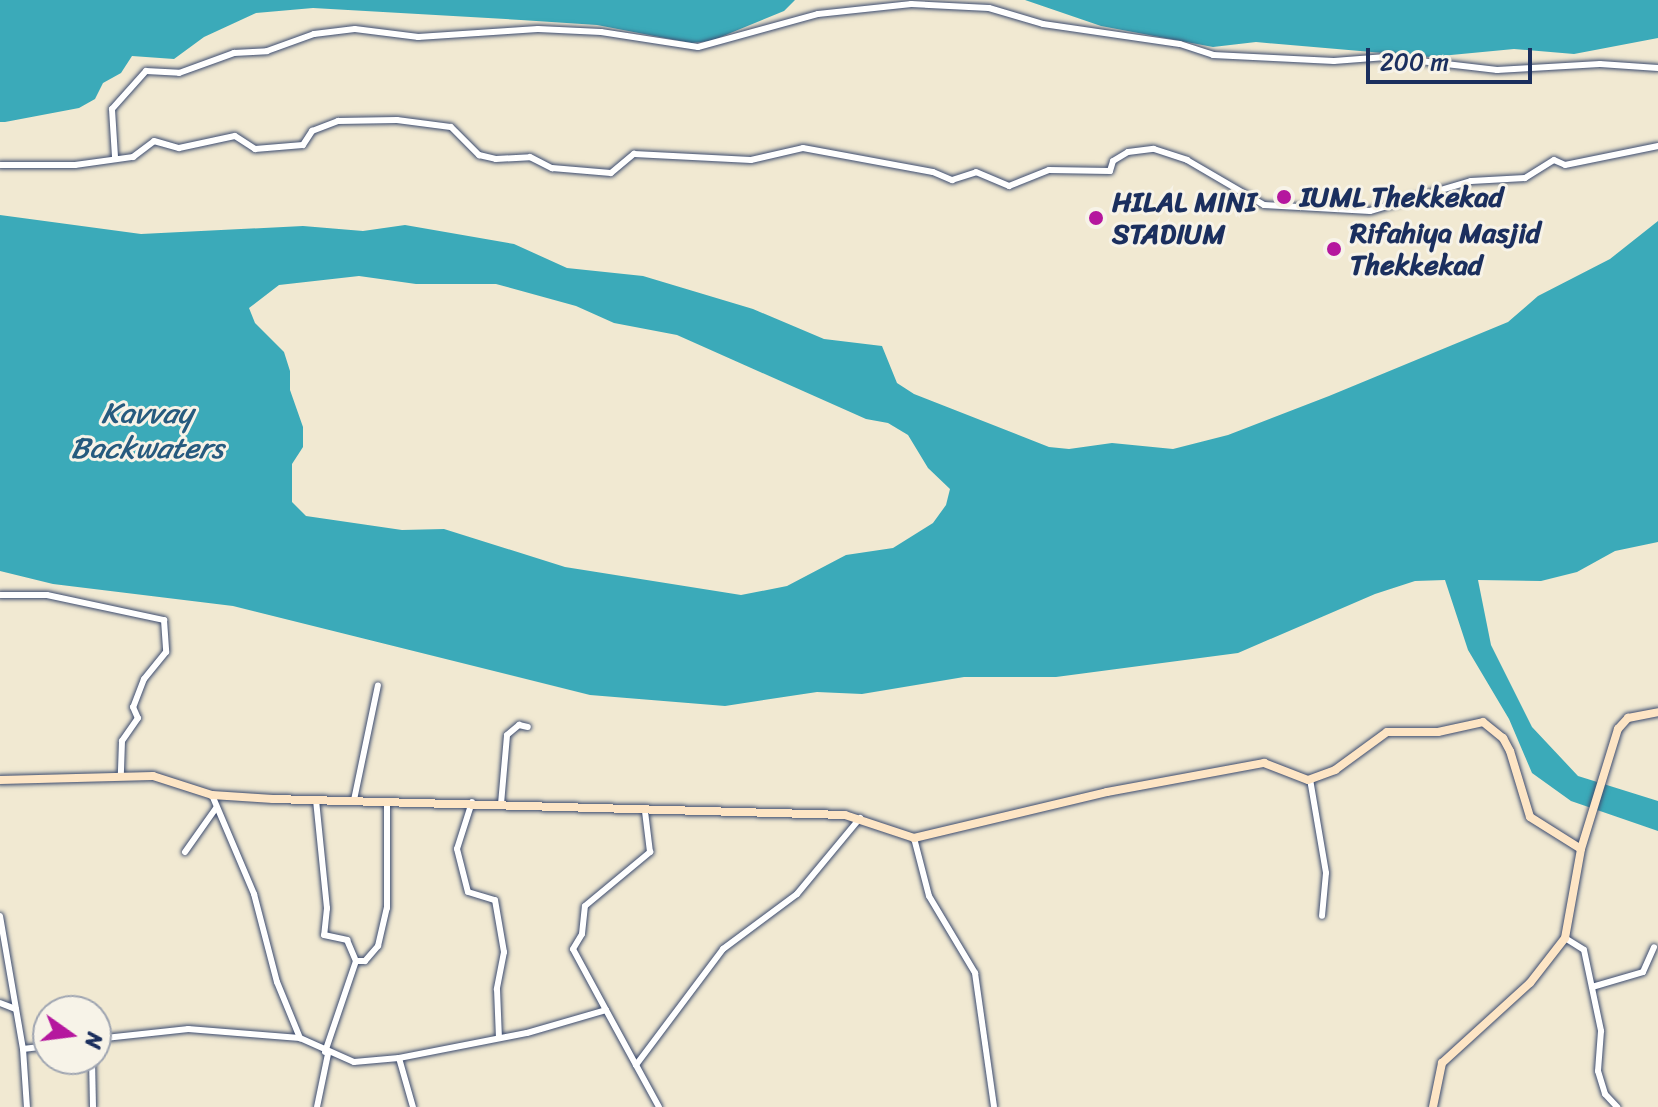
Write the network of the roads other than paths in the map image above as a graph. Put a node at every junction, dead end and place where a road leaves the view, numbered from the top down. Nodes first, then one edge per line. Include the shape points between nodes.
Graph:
1 (1658, 68) edge
2 (1658, 146) edge
3 (115, 157) junction
4 (0, 165) edge
5 (0, 595) edge
6 (378, 685) dead end
7 (1658, 712) edge
8 (528, 727) dead end
9 (121, 775) junction
10 (1310, 779) junction
11 (0, 780) edge
12 (212, 795) junction
13 (316, 800) junction
14 (354, 800) junction
15 (387, 802) junction
16 (472, 802) junction
17 (501, 804) junction
18 (216, 808) junction
19 (645, 811) junction
20 (860, 818) junction
21 (914, 838) junction
22 (1581, 849) junction
23 (185, 852) dead end
24 (0, 916) edge
25 (1322, 916) dead end
26 (1565, 938) junction
27 (1654, 947) dead end
28 (356, 961) junction
29 (1592, 987) junction
30 (0, 1003) edge
31 (16, 1009) junction
32 (606, 1010) junction
33 (112, 1037) edge
34 (300, 1038) junction
35 (499, 1038) junction
36 (32, 1048) edge
37 (23, 1049) junction
38 (327, 1053) junction
39 (399, 1058) junction
40 (636, 1065) junction
41 (92, 1075) edge
42 (27, 1107) edge
43 (93, 1107) edge
44 (317, 1107) edge
45 (413, 1107) edge
46 (659, 1107) edge
47 (994, 1107) edge
48 (1433, 1107) edge
49 (1617, 1107) edge

1 - 3 street via 1600,64 1497,70 1394,58 1213,55 1180,44 1043,24 989,8 911,4 818,14 698,47 538,29 418,37 355,29 314,34 267,51 234,53 179,73 146,71 112,109
2 - 3 street via 1565,165 1554,160 1525,178 1471,181 1370,211 1264,205 1187,160 1154,149 1128,152 1113,161 1110,171 1049,170 1009,186 976,172 952,180 803,148 751,160 634,154 611,173 552,168 530,157 479,155 451,127 397,120 338,121 312,131 303,145 255,149 235,136 179,148 154,141 133,157
3 - 4 street via 75,165
5 - 9 street via 47,595 164,620 166,652 144,679 133,707 138,718 122,741
6 - 14 street
7 - 22 main road via 1622,722
8 - 17 street via 519,725 507,735
9 - 11 main road
9 - 12 main road via 153,776
10 - 21 main road via 1264,763 1107,792
10 - 22 main road via 1335,770 1387,732 1438,732 1483,722 1510,751 1530,817
10 - 25 street via 1325,858
12 - 13 main road
12 - 18 street
13 - 14 main road
13 - 28 street via 327,908 324,935 347,940
14 - 15 main road
15 - 16 main road
15 - 28 street via 387,908 373,955
16 - 17 main road
16 - 35 street via 457,849 468,892 495,900 504,952 497,989
17 - 19 main road
18 - 23 street
18 - 34 street via 254,894 277,982
19 - 20 main road
19 - 32 street via 650,852 585,906 582,934 573,949
20 - 21 main road
20 - 40 street via 797,894 723,949
21 - 47 street via 929,896 975,973
22 - 26 main road
24 - 31 street
26 - 29 street via 1584,950
26 - 48 main road via 1530,983 1442,1063
27 - 29 street via 1643,972
28 - 38 street
29 - 49 street via 1603,1051 1598,1071 1605,1094
30 - 31 street
31 - 37 street
32 - 35 street
32 - 40 street
33 - 34 street via 188,1029
34 - 38 street
35 - 39 street
36 - 37 street
37 - 42 street
38 - 39 street via 370,1064
38 - 44 street
39 - 45 street
40 - 46 street
41 - 43 street

